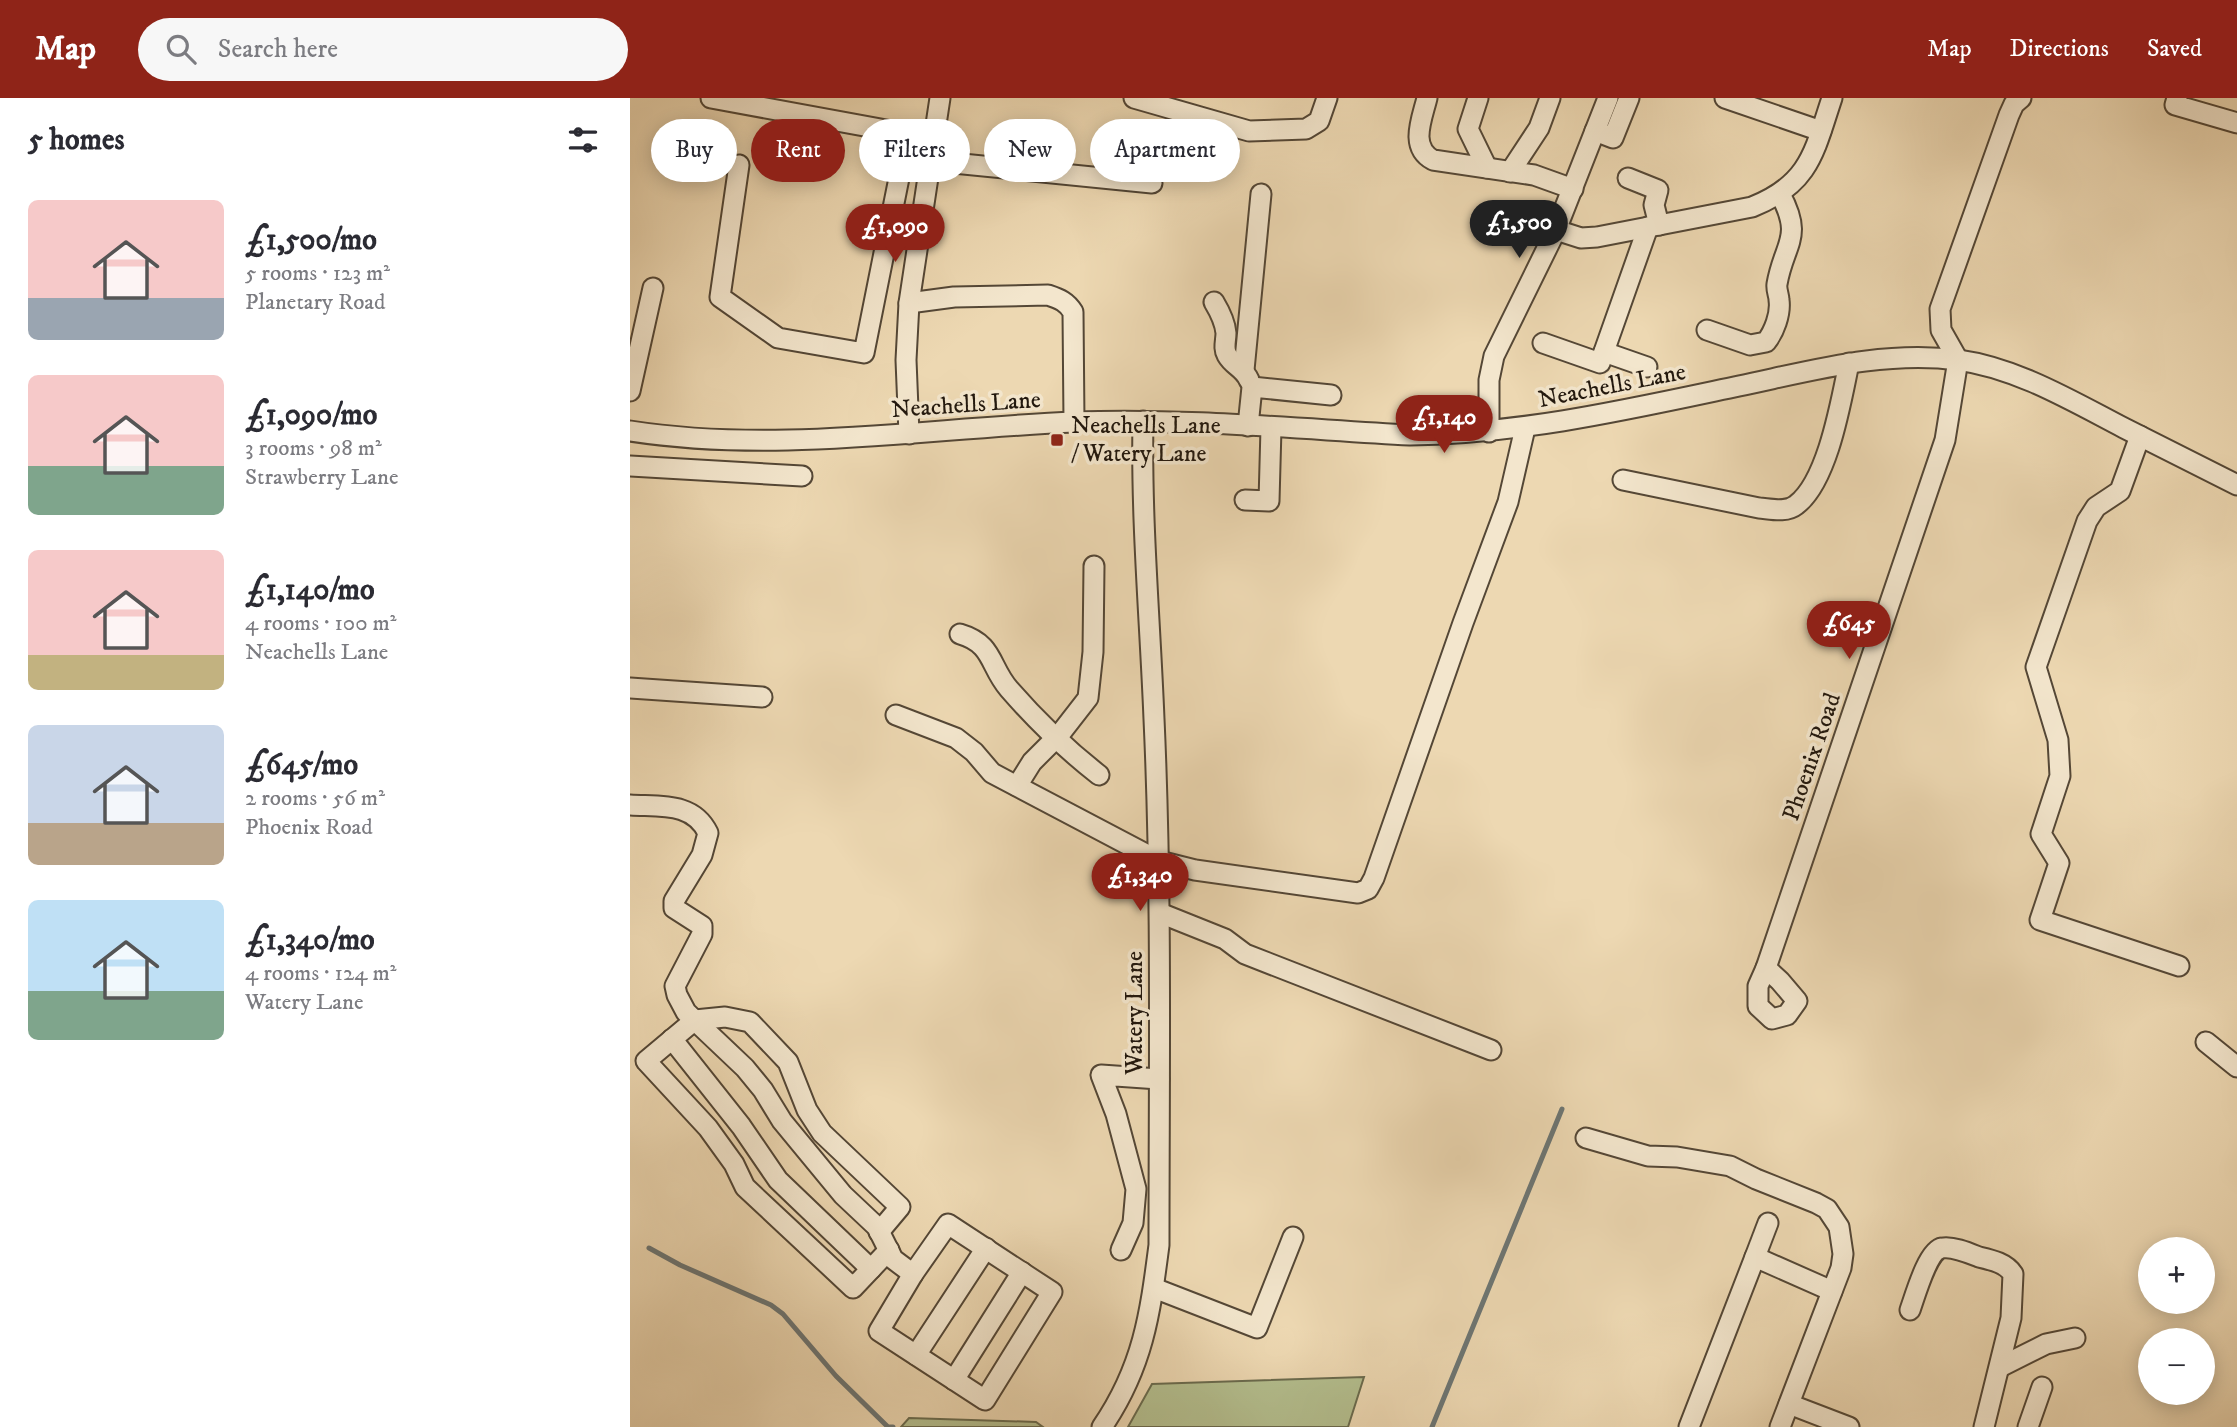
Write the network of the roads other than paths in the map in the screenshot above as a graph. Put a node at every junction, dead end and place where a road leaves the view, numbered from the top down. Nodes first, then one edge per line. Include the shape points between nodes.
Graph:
1 (940, 98) edge
2 (1134, 98) edge
3 (1327, 98) edge
4 (1427, 98) edge
5 (1478, 98) edge
6 (1550, 98) edge
7 (1608, 98) edge
8 (1629, 98) edge
9 (1724, 98) edge
10 (1832, 98) edge
11 (2176, 98) edge
12 (724, 100) edge
13 (2017, 100) edge
14 (937, 119) edge
15 (2237, 123) edge
16 (859, 125) edge
17 (1595, 131) junction
18 (1821, 131) junction
19 (970, 157) edge
20 (739, 165) dead end
21 (1487, 168) junction
22 (1510, 172) junction
23 (1628, 178) dead end
24 (898, 182) edge
25 (927, 182) edge
26 (1152, 183) dead end
27 (1573, 189) junction
28 (1261, 194) dead end
29 (1780, 194) junction
30 (1653, 226) junction
31 (1556, 230) junction
32 (653, 288) dead end
33 (1214, 302) dead end
34 (909, 303) junction
35 (1707, 330) dead end
36 (1543, 344) dead end
37 (1604, 352) junction
38 (1958, 360) junction
39 (1849, 363) junction
40 (1647, 367) dead end
41 (1248, 379) junction
42 (630, 391) edge
43 (1331, 396) dead end
44 (1143, 421) junction
45 (1074, 422) junction
46 (1248, 426) junction
47 (1271, 428) junction
48 (1525, 428) junction
49 (630, 431) edge
50 (1489, 432) junction
51 (909, 434) junction
52 (2140, 436) junction
53 (630, 466) edge
54 (802, 476) dead end
55 (1623, 480) dead end
56 (2237, 485) edge
57 (1245, 500) dead end
58 (1094, 566) dead end
59 (961, 634) dead end
60 (630, 688) edge
61 (762, 697) dead end
62 (896, 715) dead end
63 (1056, 737) junction
64 (1099, 775) dead end
65 (1017, 786) junction
66 (630, 804) edge
67 (1159, 862) junction
68 (1160, 913) junction
69 (2179, 965) dead end
70 (1766, 968) dead end
71 (695, 1020) junction
72 (672, 1039) junction
73 (1491, 1050) dead end
74 (2237, 1052) edge
75 (2237, 1067) edge
76 (1159, 1079) junction
77 (1586, 1138) dead end
78 (1768, 1223) dead end
79 (880, 1232) junction
80 (1293, 1237) dead end
81 (986, 1248) junction
82 (888, 1250) junction
83 (1121, 1250) dead end
84 (1755, 1257) junction
85 (871, 1269) junction
86 (1022, 1272) junction
87 (913, 1274) junction
88 (1154, 1288) junction
89 (1832, 1291) junction
90 (1910, 1310) dead end
91 (2075, 1338) dead end
92 (916, 1355) junction
93 (2000, 1367) junction
94 (954, 1380) junction
95 (2042, 1387) dead end
96 (1789, 1404) junction
97 (1102, 1427) edge
98 (1689, 1427) edge
99 (1780, 1427) edge
100 (1850, 1427) edge
101 (1984, 1427) edge
102 (2028, 1427) edge

1 - 14 street
2 - 3 street via 1249,131 1306,129 1319,121
4 - 21 street via 1419,137 1426,156
5 - 21 street via 1468,129
6 - 22 street via 1539,128
7 - 17 street
8 - 17 street via 1613,138
9 - 18 street
10 - 18 street
11 - 15 street via 2175,104
12 - 16 street
13 - 38 street via 1940,309 1941,330
17 - 27 street
18 - 29 street via 1809,162
19 - 26 street
20 - 24 street via 720,297 778,338 864,353
21 - 22 street
22 - 27 street
23 - 30 street via 1658,190
25 - 34 street
27 - 31 street
28 - 41 street
29 - 30 street via 1752,207
29 - 35 street via 1793,228 1777,284 1780,302 1771,336 1766,342 1750,345
30 - 31 street via 1581,238
30 - 37 street
31 - 50 street via 1494,356
32 - 42 street
33 - 41 street via 1226,331 1225,352
34 - 45 street via 1048,295 1068,304 1073,312
34 - 51 street
36 - 37 street via 1600,363
37 - 40 street
38 - 39 street, Neachells Lane via 1901,357
38 - 52 street, Neachells Lane via 2034,383
38 - 70 street, Phoenix Road via 1945,440
39 - 48 street, Neachells Lane
39 - 55 street via 1821,468 1814,485 1796,505 1778,510 1759,508
41 - 43 street
41 - 46 street
44 - 45 street, Neachells Lane
44 - 46 street, Neachells Lane
44 - 67 street, Watery Lane
45 - 51 street, Neachells Lane
46 - 47 street, Neachells Lane
47 - 50 street, Neachells Lane via 1410,435
47 - 57 street via 1269,501
48 - 50 street, Neachells Lane
48 - 67 street via 1508,502 1368,889 1358,893
49 - 51 street, Neachells Lane via 740,442
52 - 56 street, Neachells Lane
52 - 69 street via 2120,491 2096,507 2087,521 2036,667 2058,740 2060,776 2041,834 2059,863 2040,920
53 - 54 street
58 - 63 street via 1088,698
59 - 63 street via 985,647 1007,687
60 - 61 street
62 - 65 street via 956,738 992,773
63 - 64 street
63 - 65 street
65 - 67 street
66 - 71 street via 682,809 702,820 708,833 702,855 674,901 674,908 702,926 675,986 686,1012
67 - 68 street, Watery Lane
68 - 73 street via 1224,939 1245,954
68 - 76 street, Watery Lane
71 - 72 street
71 - 79 street via 746,1068 782,1121
71 - 79 street via 725,1017 750,1022 788,1062 807,1110 822,1133 900,1207
72 - 85 street via 778,1180
72 - 85 street via 646,1061 708,1128 745,1186 853,1288
74 - 75 street via 2206,1042
76 - 83 street via 1101,1075 1136,1189 1133,1223
76 - 88 street, Watery Lane via 1159,1245
77 - 89 street via 1647,1156 1730,1166 1826,1209 1843,1239 1841,1268
78 - 84 street
79 - 82 street
80 - 88 street via 1257,1328
81 - 86 street
81 - 87 street via 948,1224
81 - 92 street
82 - 85 street
82 - 87 street
84 - 89 street
84 - 98 street
86 - 94 street
86 - 94 street via 1052,1292 985,1400
87 - 92 street via 879,1331
88 - 97 street, Watery Lane via 1136,1364
89 - 96 street
90 - 93 street via 1932,1254 1940,1248 2009,1269 2014,1300
91 - 93 street via 2046,1344
92 - 94 street
93 - 101 street
95 - 102 street
96 - 99 street
96 - 100 street

